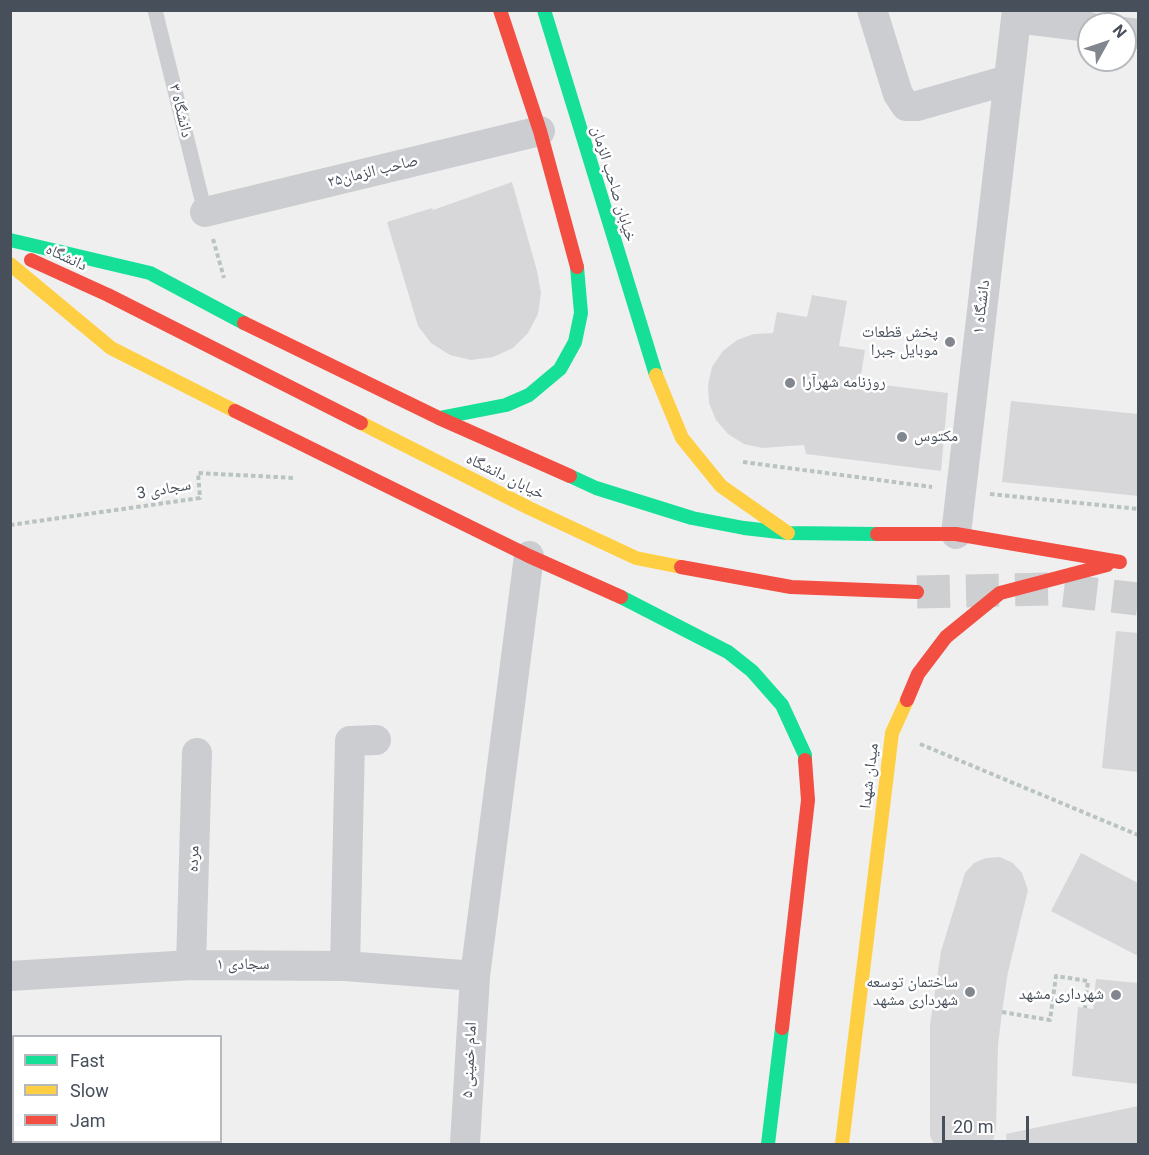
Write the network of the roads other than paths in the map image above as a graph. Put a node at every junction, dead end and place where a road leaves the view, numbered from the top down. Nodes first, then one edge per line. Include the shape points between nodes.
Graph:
1 (155, 10) edge
2 (500, 10) edge
3 (544, 10) edge
4 (872, 10) edge
5 (1016, 14) edge
6 (1077, 25) edge
7 (1008, 80) junction
8 (540, 131) junction
9 (205, 213) joint
10 (10, 240) edge
11 (10, 250) edge
12 (10, 264) edge
13 (108, 295) joint
14 (439, 418) junction
15 (788, 532) junction
16 (956, 534) junction
17 (529, 556) junction
18 (917, 592) tunnel mouth
19 (376, 740) dead end
20 (198, 753) dead end
21 (191, 965) junction
22 (345, 966) junction
23 (475, 975) junction
24 (10, 976) edge
25 (465, 1144) edge
26 (768, 1144) edge
27 (842, 1144) edge

1 - 9 lane, دانشگاه ۳
2 - 8 main road
3 - 15 main road, خیابان صاحب الزمان via 652,367 682,438 721,486
4 - 7 street via 898,94 906,106
5 - 6 street
5 - 7 street, دانشگاه ۱
7 - 16 street, دانشگاه ۱
8 - 9 street, صاحب الزمان۲۵
8 - 14 main road via 579,279 581,313 575,342 560,369 530,395 506,405
10 - 14 main road via 150,273
11 - 13 main road, دانشگاه
12 - 17 main road via 111,348
13 - 18 main road, خیابان دانشگاه via 528,508 636,558 791,587
14 - 15 main road via 596,488 692,518
15 - 16 main road
16 - 27 main road, میدان شهدا via 1125,563 1000,593 946,637 918,674 892,733
17 - 23 street, امام خمینی ۵
17 - 26 main road via 637,604 728,652 752,671 782,705 805,755 808,800
19 - 22 street via 350,741
20 - 21 street, مرده
21 - 22 street, سجادی ۱
21 - 24 street, سجادی ۱
22 - 23 street, سجادی ۱
23 - 25 street, امام خمینی ۵

